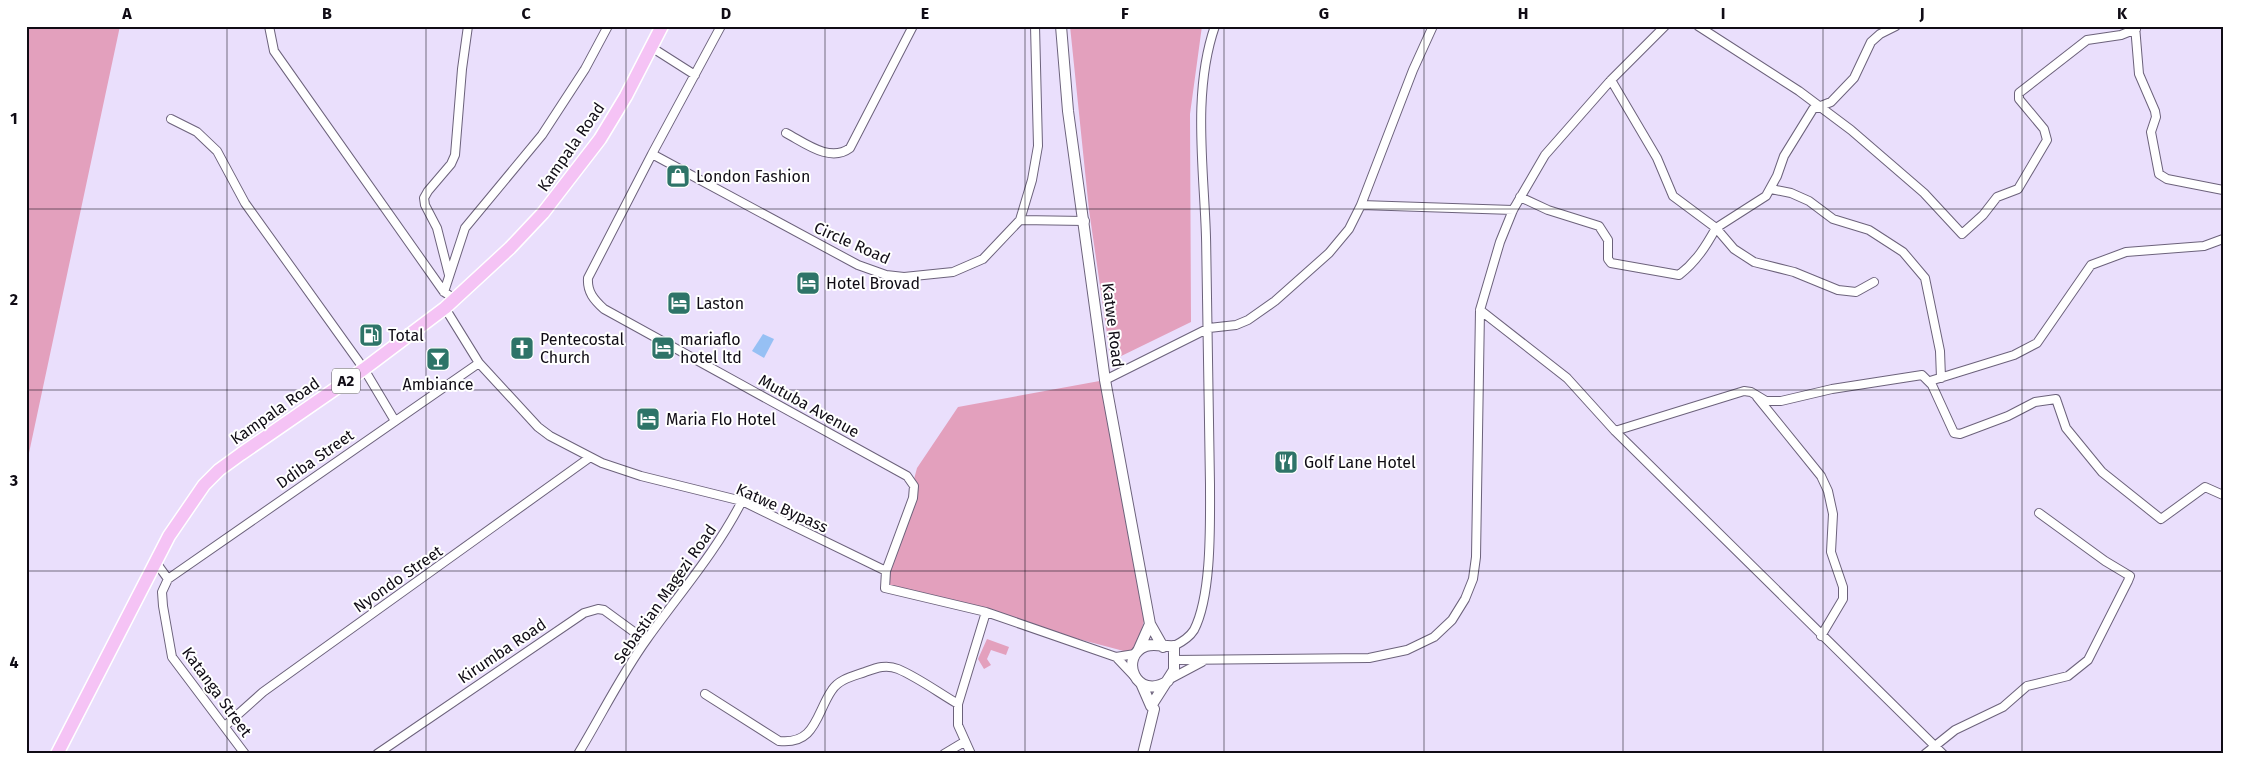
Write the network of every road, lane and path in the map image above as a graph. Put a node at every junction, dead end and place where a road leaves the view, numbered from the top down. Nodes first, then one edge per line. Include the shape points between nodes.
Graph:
1 (269, 26) edge
2 (468, 26) edge
3 (608, 26) edge
4 (662, 26) edge
5 (721, 26) edge
6 (913, 26) edge
7 (1035, 26) edge
8 (1061, 26) edge
9 (1215, 26) edge
10 (1433, 26) edge
11 (1665, 26) edge
12 (1698, 26) edge
13 (1896, 26) edge
14 (2136, 28) edge
15 (651, 47) junction
16 (694, 75) junction
17 (1611, 80) junction
18 (1820, 106) junction
19 (170, 119) dead end
20 (786, 133) dead end
21 (652, 154) junction
22 (1771, 189) junction
23 (2223, 190) edge
24 (1520, 197) junction
25 (1361, 205) junction
26 (1513, 210) junction
27 (1020, 220) junction
28 (1084, 221) junction
29 (1726, 222) junction
30 (1716, 228) junction
31 (1726, 238) junction
32 (2223, 239) edge
33 (449, 275) junction
34 (1874, 282) dead end
35 (444, 292) junction
36 (450, 304) junction
37 (1480, 310) junction
38 (1209, 328) junction
39 (479, 363) junction
40 (364, 369) junction
41 (1941, 378) junction
42 (1105, 380) junction
43 (1930, 381) junction
44 (1754, 394) junction
45 (394, 421) junction
46 (1615, 431) junction
47 (589, 458) junction
48 (2223, 495) edge
49 (742, 502) junction
50 (2039, 513) dead end
51 (155, 561) junction
52 (886, 571) junction
53 (168, 579) junction
54 (986, 612) junction
55 (1150, 624) junction
56 (1822, 636) junction
57 (646, 640) junction
58 (1168, 647) junction
59 (1137, 653) junction
60 (1116, 657) junction
61 (1174, 660) junction
62 (1204, 661) junction
63 (1138, 680) junction
64 (1169, 680) junction
65 (705, 694) dead end
66 (958, 704) junction
67 (1150, 706) junction
68 (225, 726) junction
69 (964, 742) junction
70 (1935, 747) junction
71 (57, 754) edge
72 (245, 754) edge
73 (377, 754) edge
74 (578, 754) edge
75 (944, 754) edge
76 (971, 754) edge
77 (1143, 754) edge
78 (1925, 754) edge
79 (1943, 754) edge

1 - 35 street via 274,51
2 - 33 street via 458,144 455,155 424,198 424,205 437,228
3 - 33 street via 542,135 468,222
4 - 15 main road, Kampala Road / A2
5 - 16 street
6 - 20 street via 850,148 842,154 833,155
7 - 27 street, Circle Road via 1038,146
8 - 28 street, Katwe Road via 1068,111
9 - 38 street via 1210,42 1202,113
10 - 25 street
11 - 17 street
12 - 18 street
13 - 18 street via 1871,42 1854,78 1831,102
14 - 18 street via 2121,35 2088,40 2019,93 2019,98 2044,129 2047,140 2018,189 1997,197 1962,234 1924,193
14 - 23 street via 2139,74 2156,111 2151,132 2159,174
15 - 16 street
15 - 36 main road, Kampala Road / A2 via 626,96 574,174 510,248
16 - 21 street
17 - 24 street via 1545,155
17 - 30 street via 1657,158 1673,196
18 - 22 street via 1813,109 1784,156
19 - 40 street via 197,132 217,151 245,203
21 - 27 street, Circle Road via 790,230 858,265 886,275 904,277 953,272 983,259
21 - 52 street, Mutuba Avenue via 588,278 591,295 604,309 907,476 914,486 913,498
22 - 29 street via 1755,204
22 - 41 street via 1791,193 1833,219 1869,230 1903,252 1925,278 1940,351
24 - 26 street
24 - 30 street via 1548,210 1599,226 1608,240 1611,263 1650,271 1679,275 1691,266
25 - 26 street
25 - 38 street via 1349,229 1329,253 1275,301 1242,323
26 - 37 street
27 - 28 street
28 - 42 street, Katwe Road
29 - 30 street
29 - 31 street
30 - 31 street
31 - 34 street via 1742,256 1754,262 1794,272 1838,290 1856,292
32 - 41 street via 2204,246 2126,252 2090,265 2037,343 2014,355
33 - 35 street
35 - 36 street
36 - 39 street, Katwe Bypass
36 - 40 main road, Kampala Road / A2
37 - 46 street via 1567,378
37 - 62 street via 1476,557 1468,592 1452,620 1434,637 1407,650 1369,658
38 - 42 street
38 - 58 street via 1210,530 1203,600 1194,630 1186,640
39 - 45 street, Ddiba Street
39 - 47 street, Katwe Bypass via 538,427
40 - 45 street
40 - 51 main road, Kampala Road / A2 via 219,470 194,498
41 - 43 street
42 - 55 street, Katwe Road
43 - 44 street via 1922,375 1832,389 1781,401 1766,401
43 - 48 street via 1950,426 1954,433 1960,434 2035,402 2056,399 2066,428 2102,472 2161,519 2206,487
44 - 46 street via 1744,391
44 - 56 street via 1821,476 1828,491 1833,514 1831,552 1844,586 1843,599
45 - 53 street, Ddiba Street
46 - 56 street
47 - 49 street, Katwe Bypass via 641,476
47 - 68 street, Nyondo Street via 263,692
49 - 52 street, Katwe Bypass
49 - 57 street, Sebastian Magezi Road via 704,563
50 - 70 street via 2130,576 2088,660 2078,670 2068,676 2027,686 2003,707 1955,730
51 - 53 street
51 - 71 main road, Kampala Road / A2
52 - 54 street via 885,588
53 - 68 street, Katanga Street via 162,592 172,656
54 - 60 street
54 - 66 street
55 - 58 street, Katwe Road
55 - 59 street
56 - 70 street
57 - 73 street, Kirumba Road via 604,610 584,613
57 - 74 street, Sebastian Magezi Road
58 - 59 street via 1146,646
58 - 61 street
59 - 60 street
59 - 63 street via 1132,665
60 - 63 street
61 - 62 street
61 - 64 street
62 - 64 street
63 - 64 street via 1150,687 1160,686
63 - 67 street
64 - 67 street
65 - 66 street via 779,741 791,742 800,739 814,726 838,684 879,667 898,669
66 - 69 street via 958,725
67 - 77 street via 1154,709
68 - 72 street, Katanga Street
69 - 75 street
69 - 76 street
70 - 78 street
70 - 79 street

